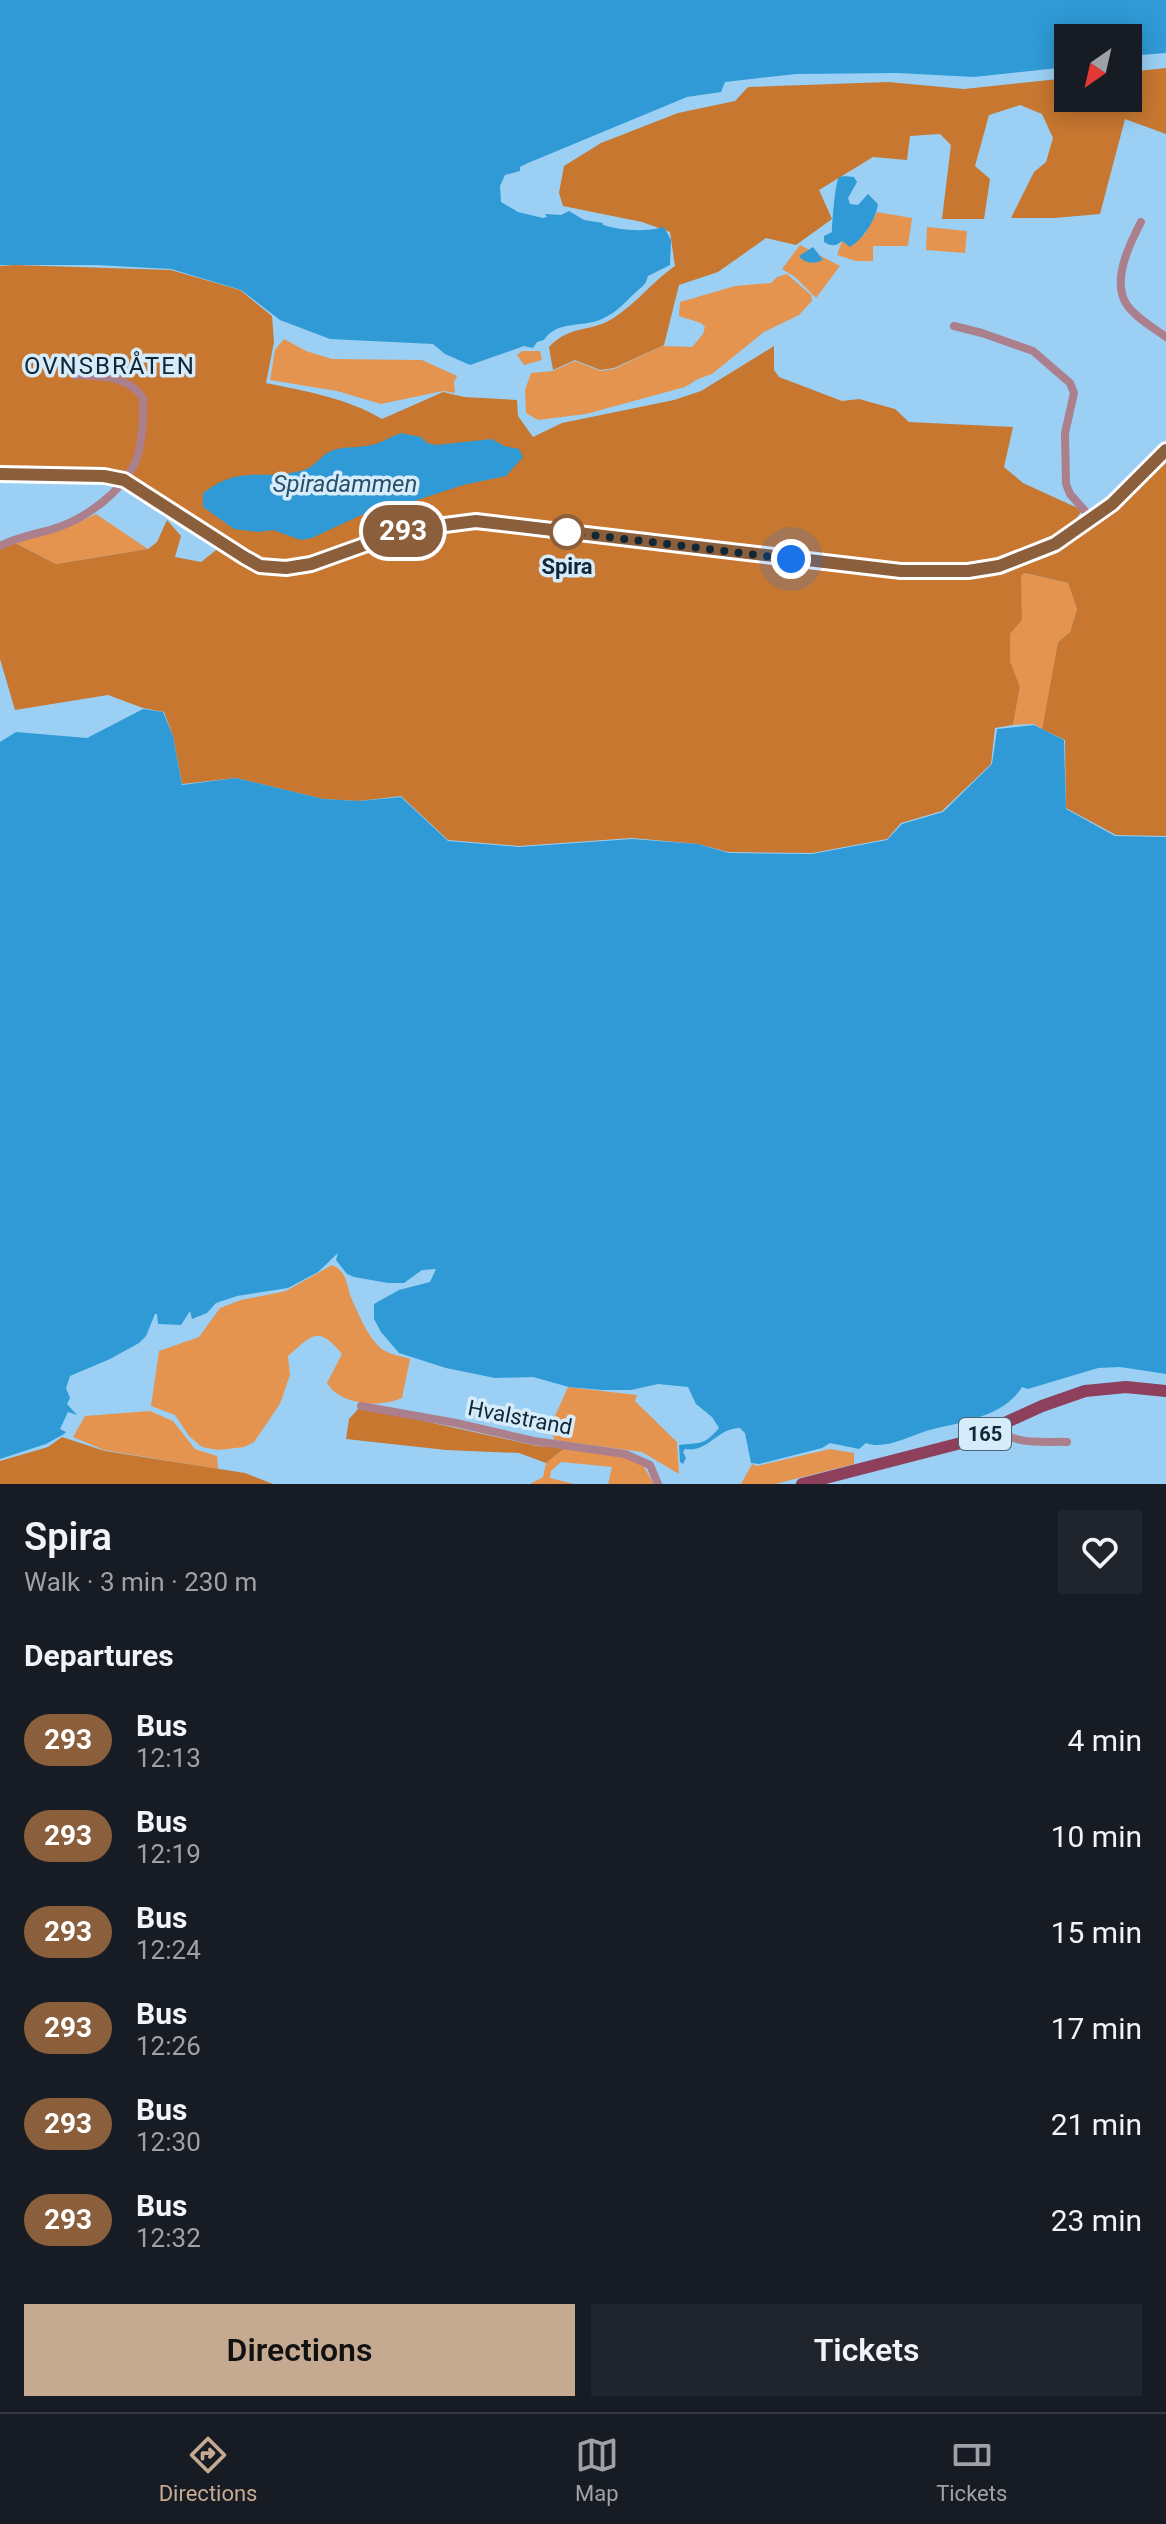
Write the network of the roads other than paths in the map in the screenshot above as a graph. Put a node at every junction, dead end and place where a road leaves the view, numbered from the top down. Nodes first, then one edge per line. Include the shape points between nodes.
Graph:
1 (1141, 222) dead end
2 (954, 326) dead end
3 (1166, 337) edge
4 (75, 375) dead end
5 (1166, 450) edge
6 (0, 474) edge
7 (124, 480) junction
8 (1092, 519) junction
9 (0, 546) edge
10 (1166, 1391) edge
11 (361, 1406) dead end
12 (999, 1428) junction
13 (1067, 1442) dead end
14 (658, 1484) edge
15 (802, 1484) edge

1 - 3 street via 1128,250 1121,289 1131,310
2 - 8 street via 1033,351 1073,388 1064,471 1070,494
4 - 7 street via 111,377 143,398 135,464
5 - 8 street
6 - 7 street
7 - 8 street via 244,557 273,569 311,564 406,530 476,521 950,573 1014,561 1055,544
7 - 9 street via 85,515
10 - 12 main road, 165 via 1085,1391
11 - 14 street, Hvalstrand via 625,1454 650,1465
12 - 13 street via 1019,1440
12 - 15 main road, 165 via 961,1443

